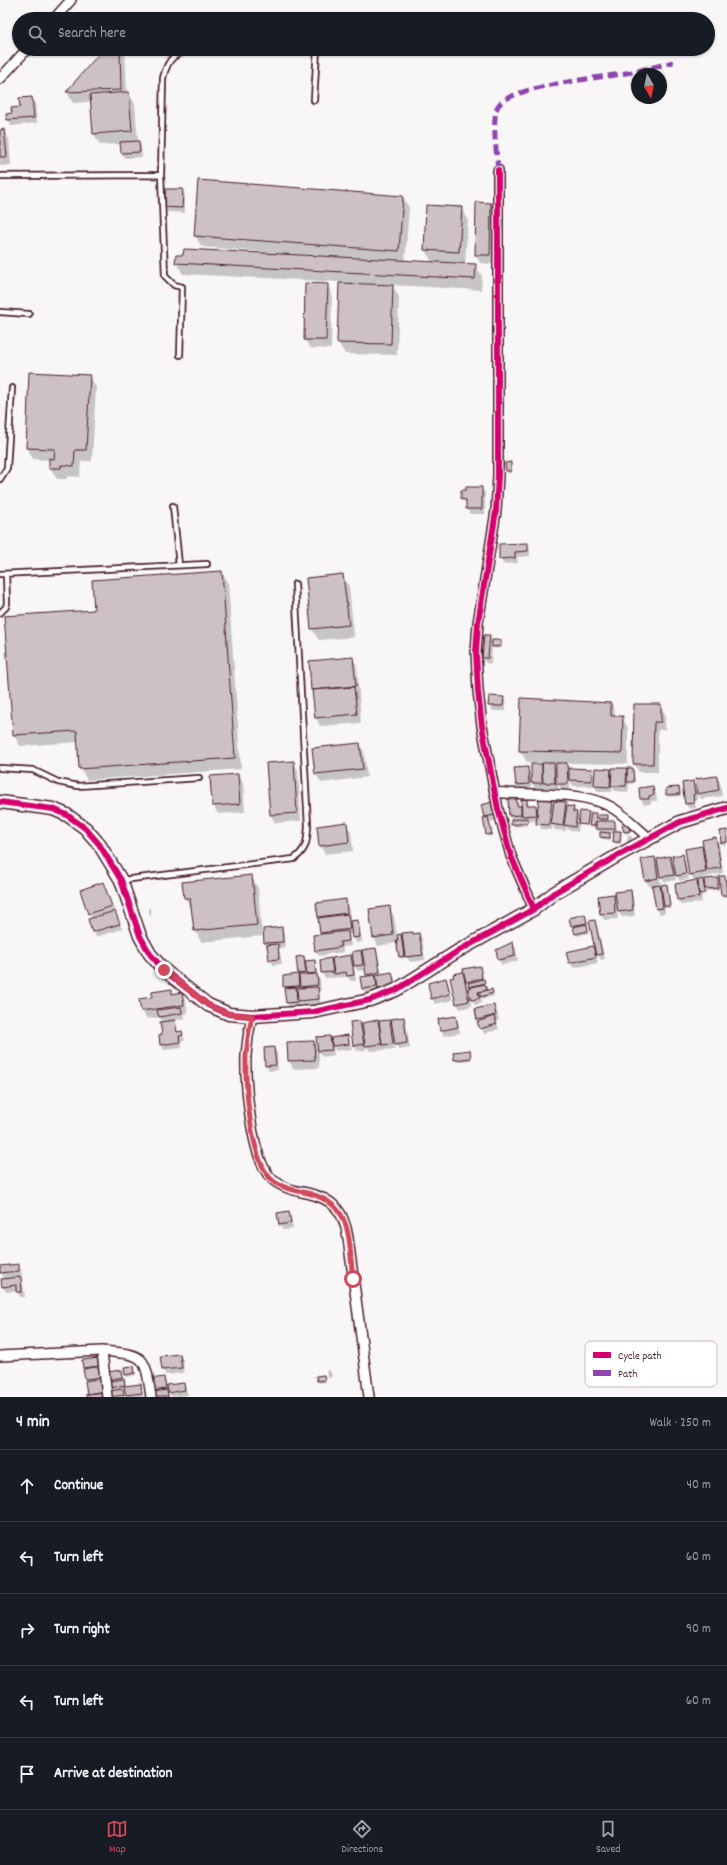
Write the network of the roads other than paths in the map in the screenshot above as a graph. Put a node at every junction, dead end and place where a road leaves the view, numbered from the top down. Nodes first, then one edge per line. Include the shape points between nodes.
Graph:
1 (71, 0) edge
2 (60, 12) edge
3 (21, 56) edge
4 (174, 56) edge
5 (317, 56) edge
6 (0, 79) edge
7 (314, 100) dead end
8 (498, 170) dead end
9 (162, 175) junction
10 (0, 176) edge
11 (0, 312) edge
12 (29, 314) dead end
13 (180, 356) dead end
14 (12, 388) dead end
15 (0, 479) edge
16 (174, 506) dead end
17 (207, 564) dead end
18 (179, 565) junction
19 (0, 574) edge
20 (6, 574) junction
21 (295, 584) dead end
22 (0, 612) edge
23 (0, 768) edge
24 (199, 778) dead end
25 (496, 792) junction
26 (0, 797) edge
27 (0, 802) edge
28 (727, 808) edge
29 (649, 838) junction
30 (121, 880) junction
31 (534, 909) junction
32 (252, 1016) junction
33 (102, 1351) junction
34 (0, 1356) edge
35 (107, 1397) edge
36 (150, 1397) edge
37 (369, 1397) edge

1 - 2 street
3 - 6 street
4 - 9 lane via 166,65 163,78
5 - 7 lane
8 - 25 street via 498,475 496,510 476,652 482,726
9 - 10 lane
9 - 13 lane via 165,276 174,285 182,287
11 - 12 lane
14 - 15 lane via 7,468
16 - 18 lane
17 - 18 lane
18 - 20 lane
19 - 20 lane
20 - 22 lane via 7,603
21 - 30 lane via 308,826 304,852 294,859
23 - 24 lane via 33,770 58,782 78,786
25 - 29 street via 568,795 595,801 611,806
25 - 31 street via 511,856
26 - 27 lane
27 - 30 street via 53,809 67,815 85,828 99,844
28 - 29 street via 680,822
29 - 31 street via 554,893
30 - 32 street via 140,936 150,954 164,970 208,1005 229,1014
31 - 32 street via 458,951 396,990 370,1000 313,1012
32 - 37 street via 246,1056 254,1143 262,1166 271,1179 289,1189 321,1197 341,1212 347,1231
33 - 34 street
33 - 35 street
33 - 36 street via 131,1354 144,1362

